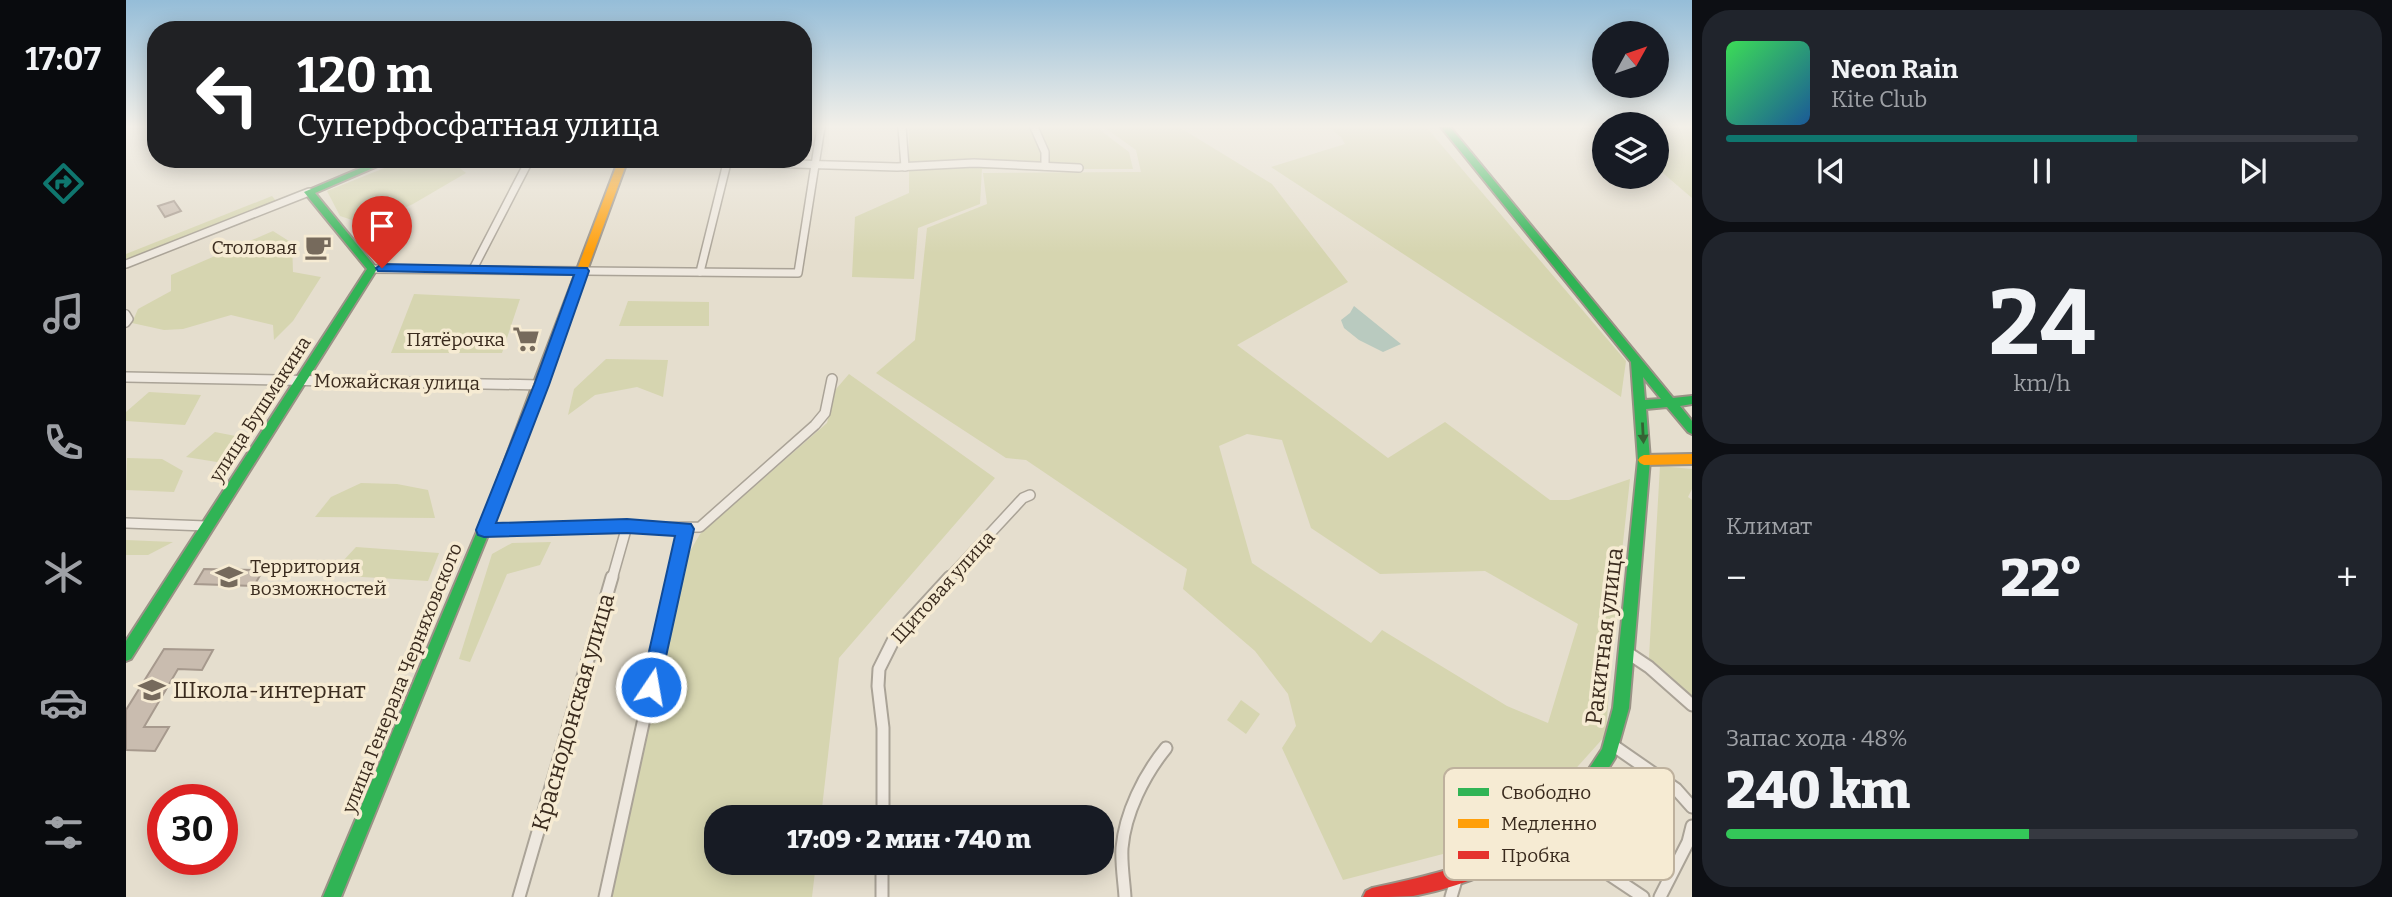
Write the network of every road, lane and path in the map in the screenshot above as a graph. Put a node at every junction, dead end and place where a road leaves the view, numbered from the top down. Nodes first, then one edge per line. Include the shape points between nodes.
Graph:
1 (366, 169) edge
2 (525, 169) edge
3 (622, 169) edge
4 (725, 169) edge
5 (814, 169) edge
6 (1479, 169) edge
7 (309, 192) junction
8 (126, 264) edge
9 (372, 269) junction
10 (473, 269) junction
11 (582, 271) junction
12 (700, 271) junction
13 (126, 314) edge
14 (126, 323) edge
15 (1636, 362) junction
16 (126, 377) edge
17 (832, 379) dead end
18 (302, 381) junction
19 (541, 385) junction
20 (1692, 400) edge
21 (1670, 401) junction
22 (1642, 405) junction
23 (1692, 429) edge
24 (1692, 459) edge
25 (1644, 460) junction
26 (1030, 495) dead end
27 (126, 523) edge
28 (206, 526) junction
29 (627, 526) junction
30 (685, 529) junction
31 (484, 530) junction
32 (1628, 653) junction
33 (126, 654) edge
34 (1692, 705) edge
35 (1611, 744) junction
36 (1166, 748) dead end
37 (1597, 768) edge
38 (1646, 768) edge
39 (1674, 788) edge
40 (883, 805) edge
41 (1692, 807) edge
42 (1692, 826) edge
43 (1674, 870) edge
44 (882, 875) edge
45 (1444, 880) edge
46 (1456, 880) edge
47 (1618, 880) edge
48 (1669, 880) edge
49 (332, 897) edge
50 (519, 897) edge
51 (605, 897) edge
52 (882, 897) edge
53 (1125, 897) edge
54 (1372, 897) edge
55 (1451, 897) edge
56 (1643, 897) edge
57 (1660, 897) edge

1 - 7 street
2 - 10 street
3 - 11 street, улица Генерала Черняховского
4 - 12 street
5 - 12 street via 798,273
6 - 15 street
7 - 8 street
7 - 9 street
9 - 10 street
9 - 18 street, улица Бушмакина
10 - 11 street
11 - 12 street
11 - 19 street, улица Генерала Черняховского
13 - 14 street
15 - 21 street
15 - 22 street, Ракитная улица
16 - 18 street, Можайская улица
17 - 30 street via 825,413 815,425 706,522
18 - 19 street, Можайская улица
18 - 28 street, улица Бушмакина
19 - 31 street, улица Генерала Черняховского
20 - 21 street
21 - 22 street
21 - 23 street
22 -> 25 street, Ракитная улица
24 - 25 street
25 - 32 street, Ракитная улица
26 - 40 street, Щитовая улица via 884,655 878,686
27 - 28 street
28 - 33 street, улица Бушмакина
29 - 30 street
29 - 31 street
29 - 50 street, Краснодонская улица
30 - 51 street
31 - 49 street, улица Генерала Черняховского
32 - 34 street
32 - 35 street, Ракитная улица via 1622,708
35 - 37 street, Ракитная улица
35 - 38 street
36 - 53 street via 1151,768 1125,831
39 - 41 street
42 - 43 street
44 - 52 street
45 - 54 street, Ракитная улица
46 - 55 street
47 - 56 street
48 - 57 street

